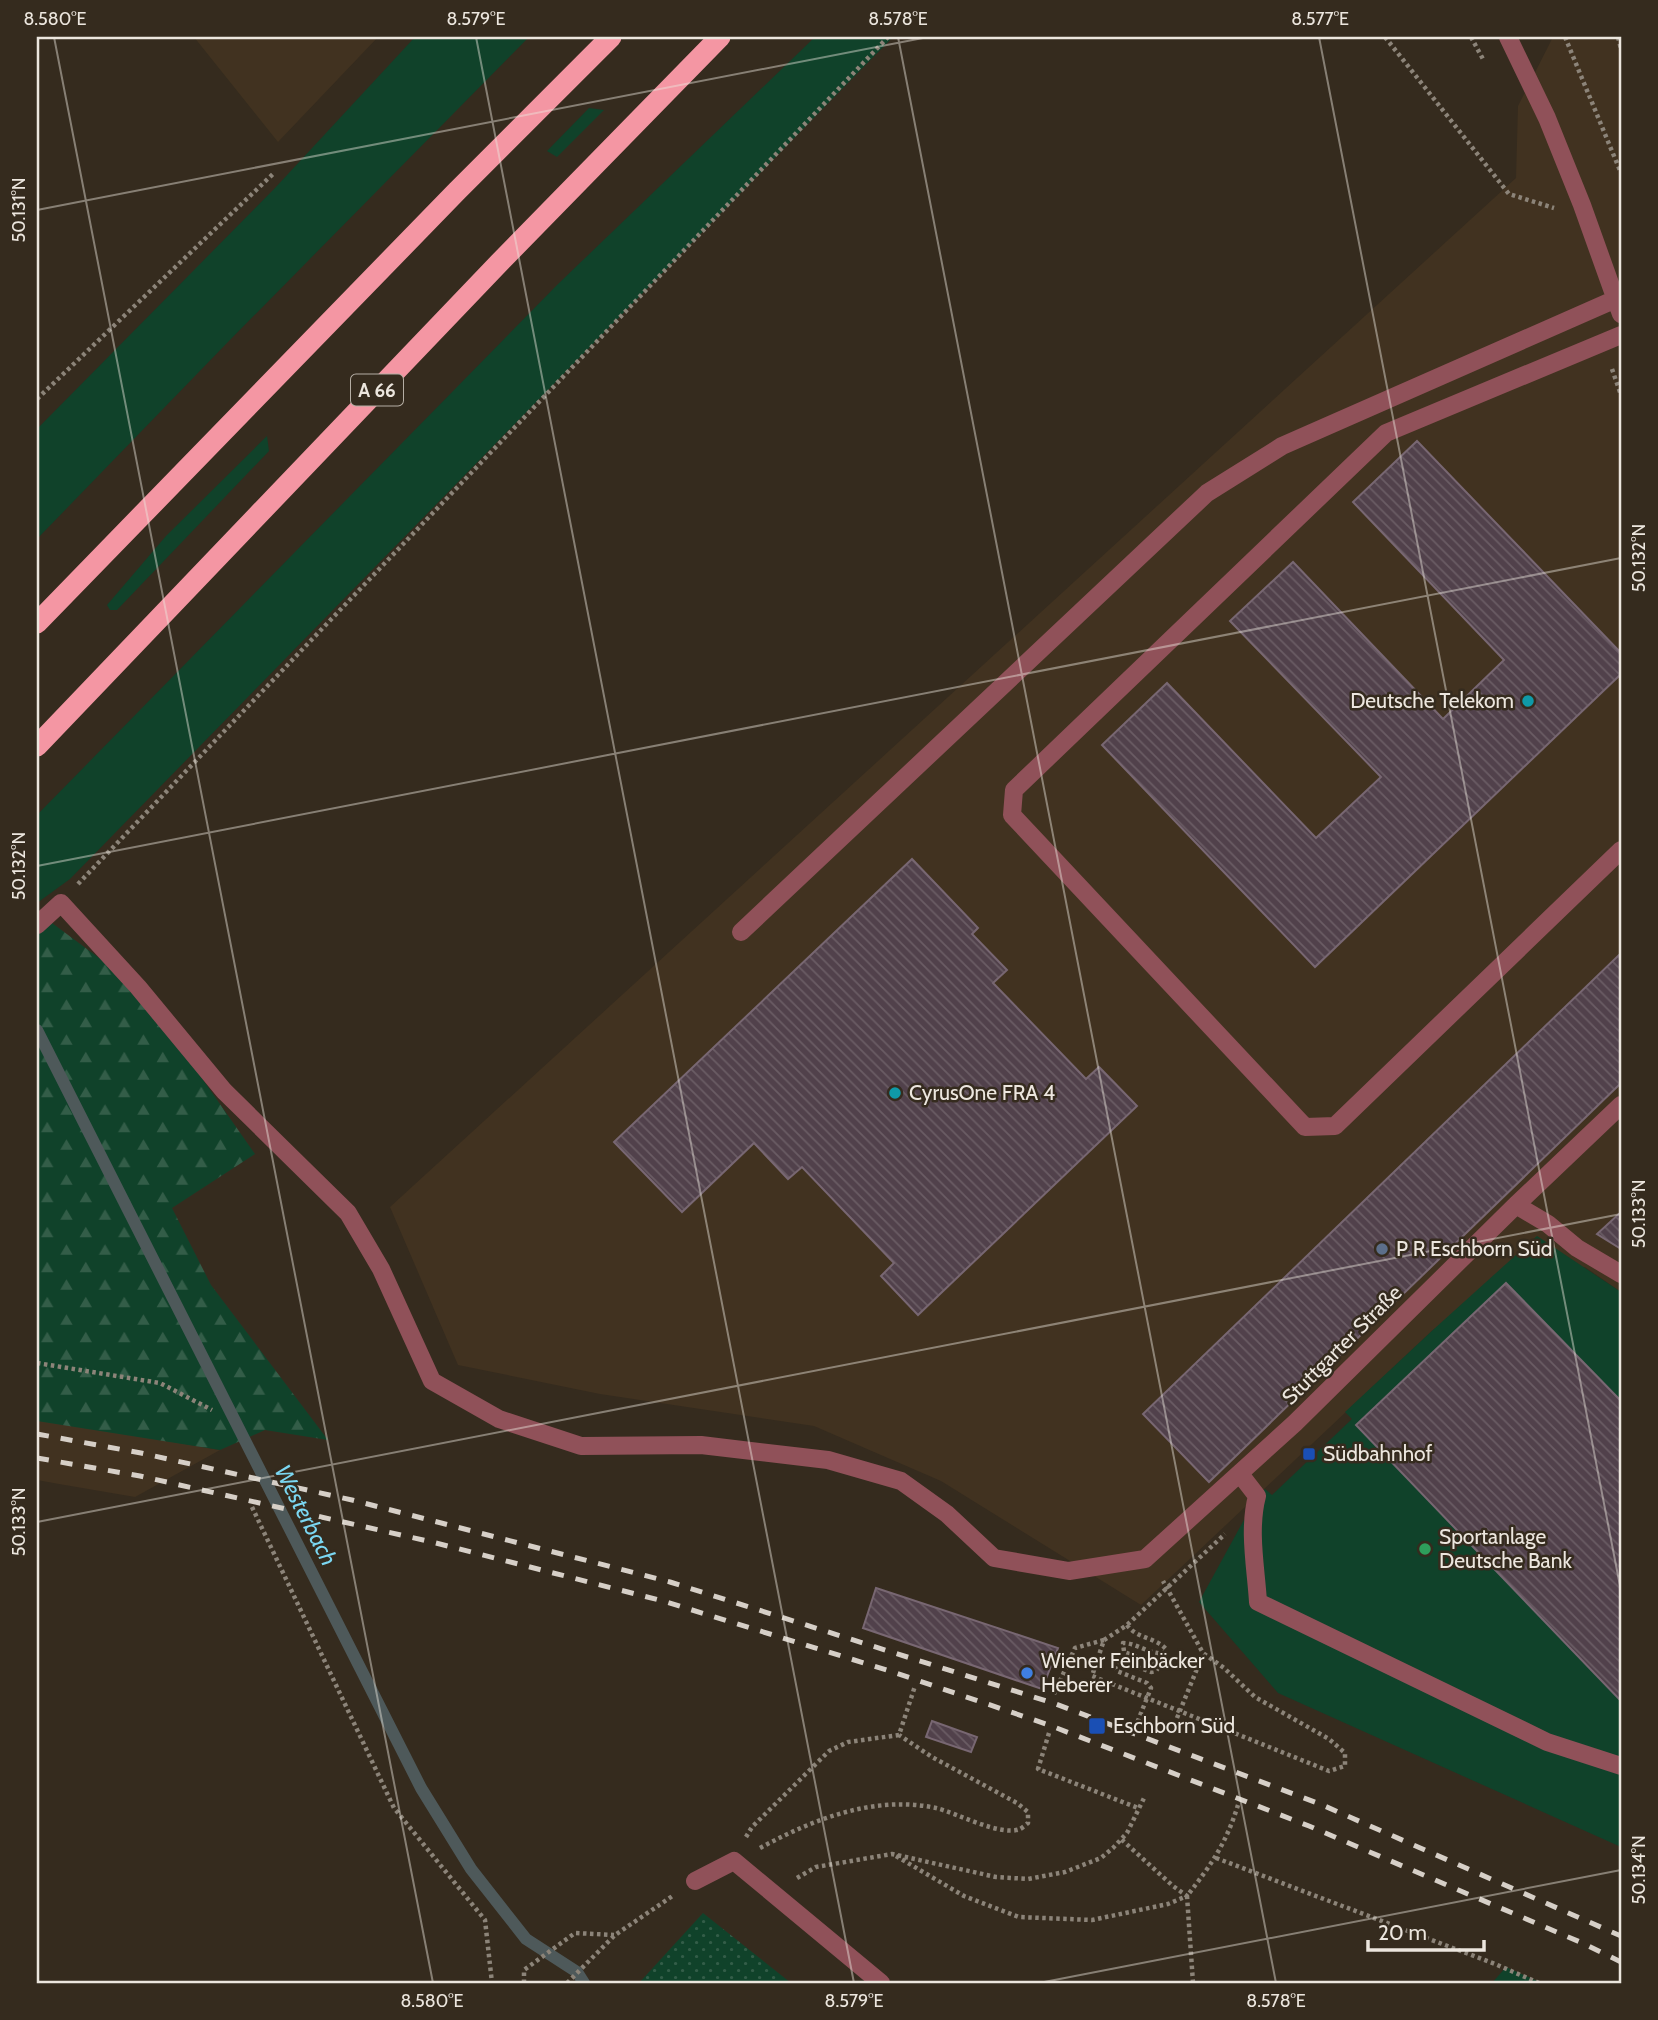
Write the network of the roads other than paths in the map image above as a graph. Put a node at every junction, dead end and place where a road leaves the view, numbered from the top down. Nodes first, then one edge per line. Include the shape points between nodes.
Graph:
1 (611, 37) edge
2 (720, 37) edge
3 (1508, 37) edge
4 (1619, 306) edge
5 (1621, 335) edge
6 (37, 623) edge
7 (37, 746) edge
8 (1621, 850) edge
9 (37, 925) edge
10 (741, 933) dead end
11 (1621, 1105) edge
12 (1516, 1205) junction
13 (1621, 1274) edge
14 (1240, 1475) junction
15 (1621, 1766) edge
16 (695, 1881) road end
17 (881, 1983) edge

1 - 6 highway
2 - 7 highway, A 66
3 - 4 street via 1547,118
4 - 10 street via 1282,446 1207,493
5 - 8 street via 1386,433 1014,790 1012,815 1305,1127 1335,1126
9 - 14 street, Stuttgarter Straße via 61,903 224,1091 348,1213 382,1269 432,1381 499,1419 581,1446 701,1445 828,1460 901,1481 947,1514 994,1558 1069,1571 1144,1559
11 - 12 street, Stuttgarter Straße
12 - 13 street
12 - 14 street, Stuttgarter Straße
14 - 15 street via 1257,1496 1258,1602 1547,1741
16 - 17 street via 734,1861

